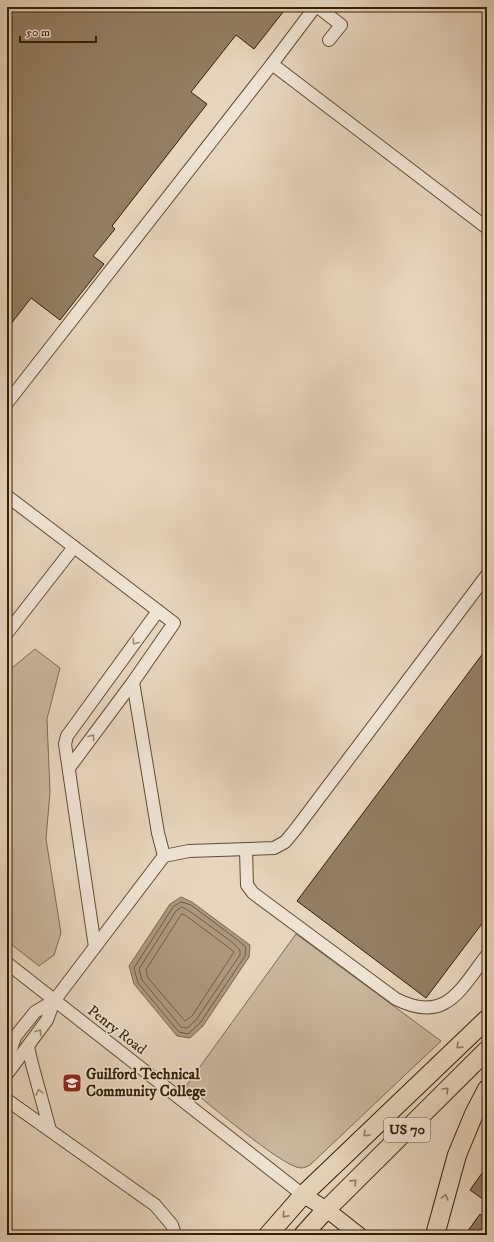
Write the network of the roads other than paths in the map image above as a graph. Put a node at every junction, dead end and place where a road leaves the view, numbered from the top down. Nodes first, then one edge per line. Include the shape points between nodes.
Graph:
1 (317, 7) edge
2 (329, 40) dead end
3 (272, 64) junction
4 (487, 228) edge
5 (7, 403) edge
6 (7, 496) edge
7 (74, 547) junction
8 (487, 575) edge
9 (158, 611) junction
10 (7, 634) edge
11 (133, 682) junction
12 (69, 768) junction
13 (246, 850) junction
14 (164, 856) junction
15 (95, 947) junction
16 (487, 955) edge
17 (7, 963) edge
18 (54, 1001) junction
19 (487, 1019) edge
20 (11, 1037) edge
21 (28, 1047) junction
22 (487, 1050) edge
23 (7, 1055) edge
24 (7, 1074) edge
25 (487, 1089) edge
26 (7, 1100) edge
27 (50, 1130) junction
28 (303, 1195) junction
29 (323, 1212) junction
30 (175, 1235) edge
31 (268, 1235) edge
32 (303, 1235) edge
33 (344, 1235) edge
34 (359, 1235) edge
35 (435, 1235) edge

1 - 2 street via 341,25
1 - 3 street
3 - 4 street
3 - 5 street
6 - 7 street
7 - 9 street
7 - 10 street
8 - 13 street via 285,842 274,848
9 - 11 street via 174,623
9 -> 12 street via 67,736 65,744
12 -> 11 street
11 - 14 street
12 - 15 street
13 - 14 street via 189,852
13 - 16 street via 247,885 253,893 396,999 408,1005 421,1008 446,1003 460,991
14 - 15 street
15 - 18 street
17 - 18 street, Penry Road
18 - 20 street via 35,1012
21 -> 18 street via 47,1020
18 - 28 street, Penry Road
19 -> 28 highway, US 70
20 - 23 street via 11,1049
21 - 24 street
27 -> 21 street
29 -> 22 highway, US 70
35 -> 25 highway via 457,1156
26 - 27 street
27 - 30 street via 156,1205 172,1224
28 - 29 main road
28 -> 31 highway, US 70
29 - 32 highway, US 70
29 - 33 main road
29 - 34 main road

